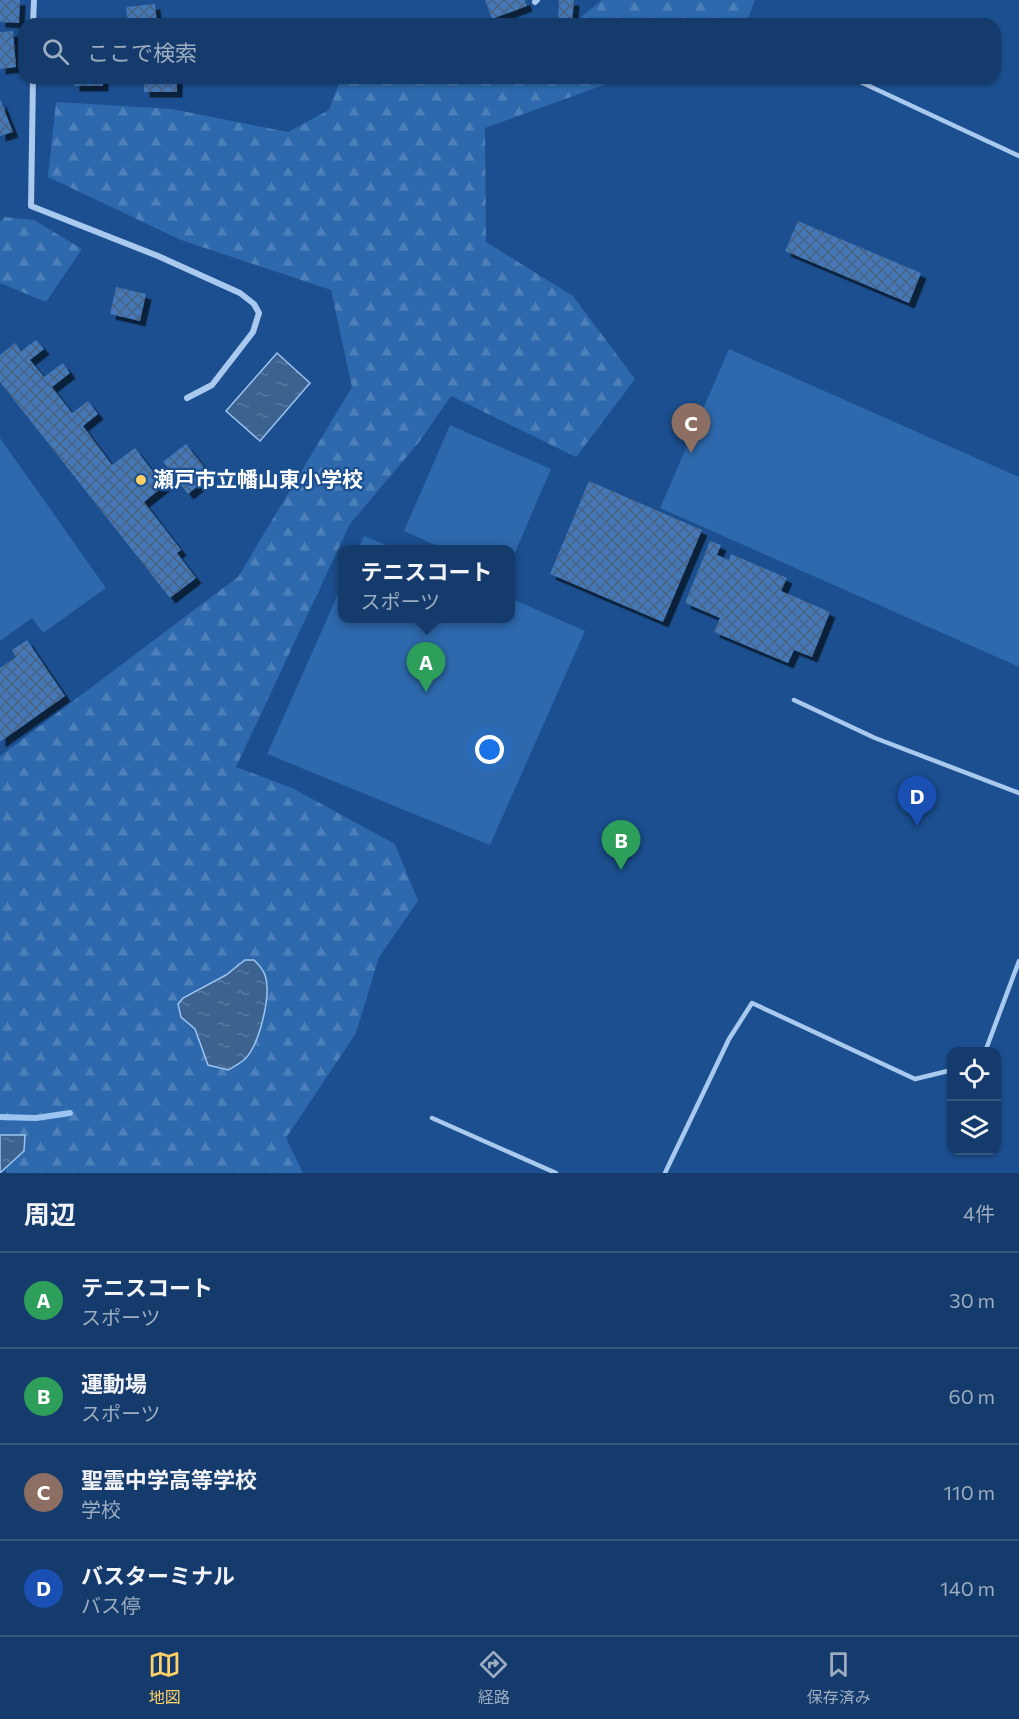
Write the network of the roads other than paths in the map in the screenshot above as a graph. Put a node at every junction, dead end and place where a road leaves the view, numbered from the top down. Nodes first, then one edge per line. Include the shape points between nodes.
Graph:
1 (33, 0) edge
2 (33, 18) edge
3 (33, 84) edge
4 (865, 84) edge
5 (1019, 156) edge
6 (187, 398) dead end
7 (794, 700) dead end
8 (1019, 793) edge
9 (1019, 961) edge
10 (987, 1047) edge
11 (947, 1071) edge
12 (432, 1118) dead end
13 (556, 1173) edge
14 (665, 1173) edge

1 - 2 street
3 - 6 street via 31,206 240,293 259,313 253,332 212,385
4 - 5 lane
7 - 8 lane via 875,738
9 - 10 lane
11 - 14 lane via 915,1079 752,1003 729,1039
12 - 13 lane

